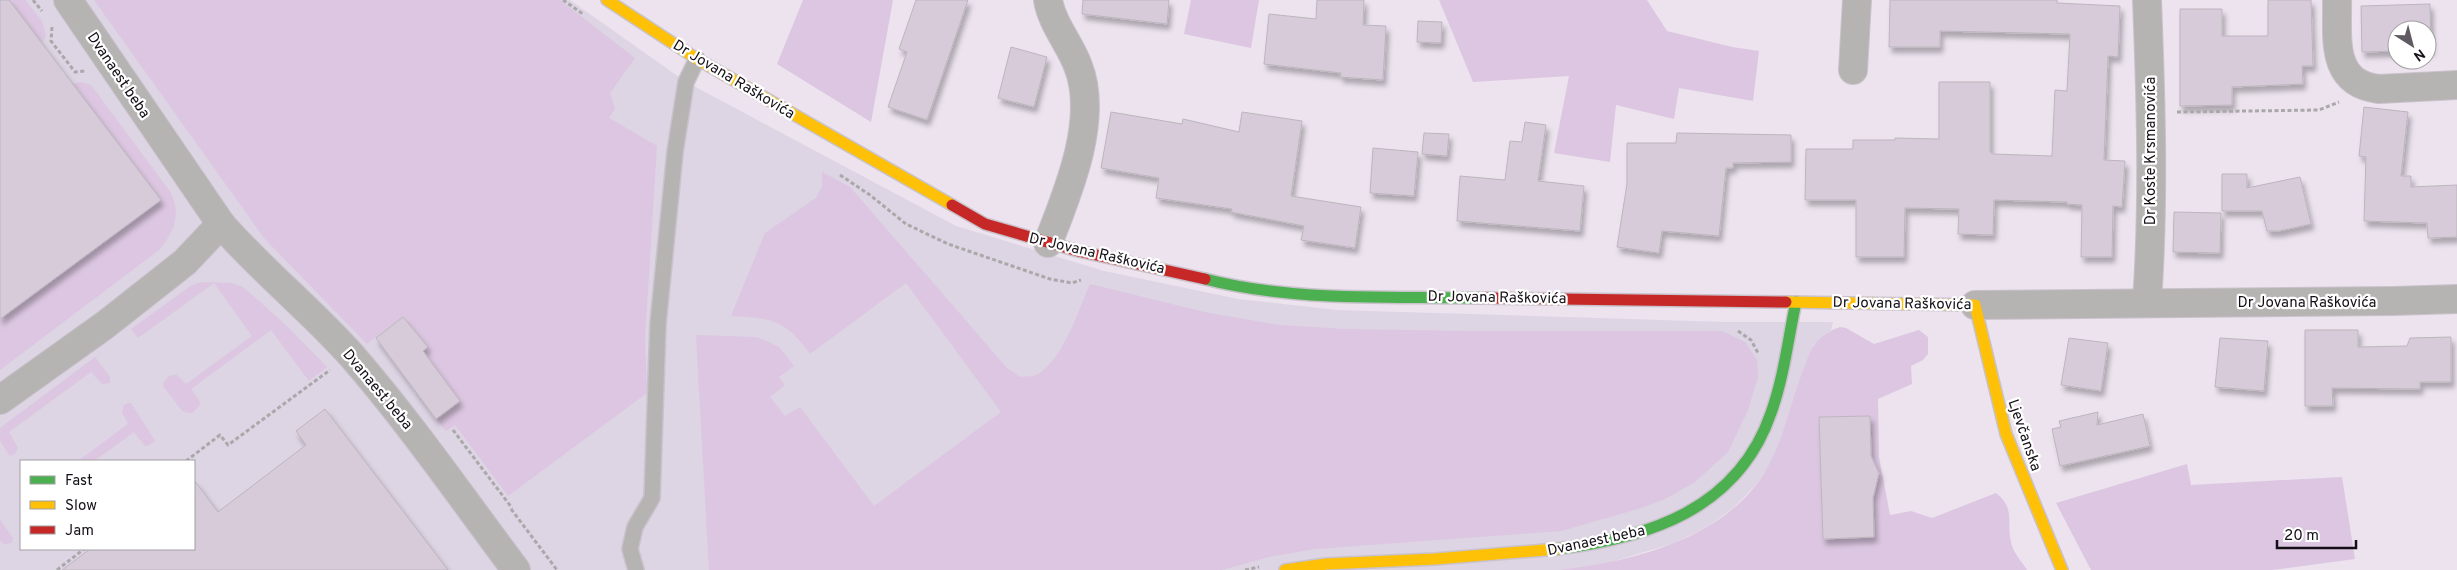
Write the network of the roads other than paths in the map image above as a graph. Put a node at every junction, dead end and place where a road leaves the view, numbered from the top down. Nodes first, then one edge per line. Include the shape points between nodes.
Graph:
1 (68, 0) edge
2 (607, 0) edge
3 (1048, 0) edge
4 (1857, 0) edge
5 (2147, 0) edge
6 (2337, 0) edge
7 (697, 59) junction
8 (1853, 70) dead end
9 (2457, 86) edge
10 (221, 224) junction
11 (1048, 243) junction
12 (2457, 299) edge
13 (1796, 302) junction
14 (2147, 302) junction
15 (1975, 305) junction
16 (0, 400) edge
17 (1394, 565) edge
18 (516, 570) edge
19 (636, 570) edge
20 (1285, 570) edge
21 (2062, 570) edge

1 - 10 street, Dvanaest beba
2 - 7 street, Dr Jovana Raškovića
3 - 11 street via 1078,65 1086,90 1086,113 1077,159
4 - 8 street
5 - 14 street, Dr Koste Krsmanovića via 2152,113
6 - 9 street via 2338,56 2342,68 2360,84 2379,89
7 - 11 street, Dr Jovana Raškovića via 985,224
7 - 19 lane via 686,82 675,152 658,324 652,498 634,527 630,549
10 - 16 street via 185,262 105,325
10 - 18 street, Dvanaest beba via 248,255 350,355 422,442
11 - 13 street, Dr Jovana Raškovića via 1228,285 1286,293
12 - 14 street, Dr Jovana Raškovića
13 - 15 street, Dr Jovana Raškovića
13 - 17 street, Dvanaest beba via 1776,403 1755,448 1728,485 1710,500 1667,522 1605,541 1537,553
14 - 15 street, Dr Jovana Raškovića
15 - 21 street, Ljevčanska via 2006,434
17 - 20 street, Dvanaest beba via 1349,561

